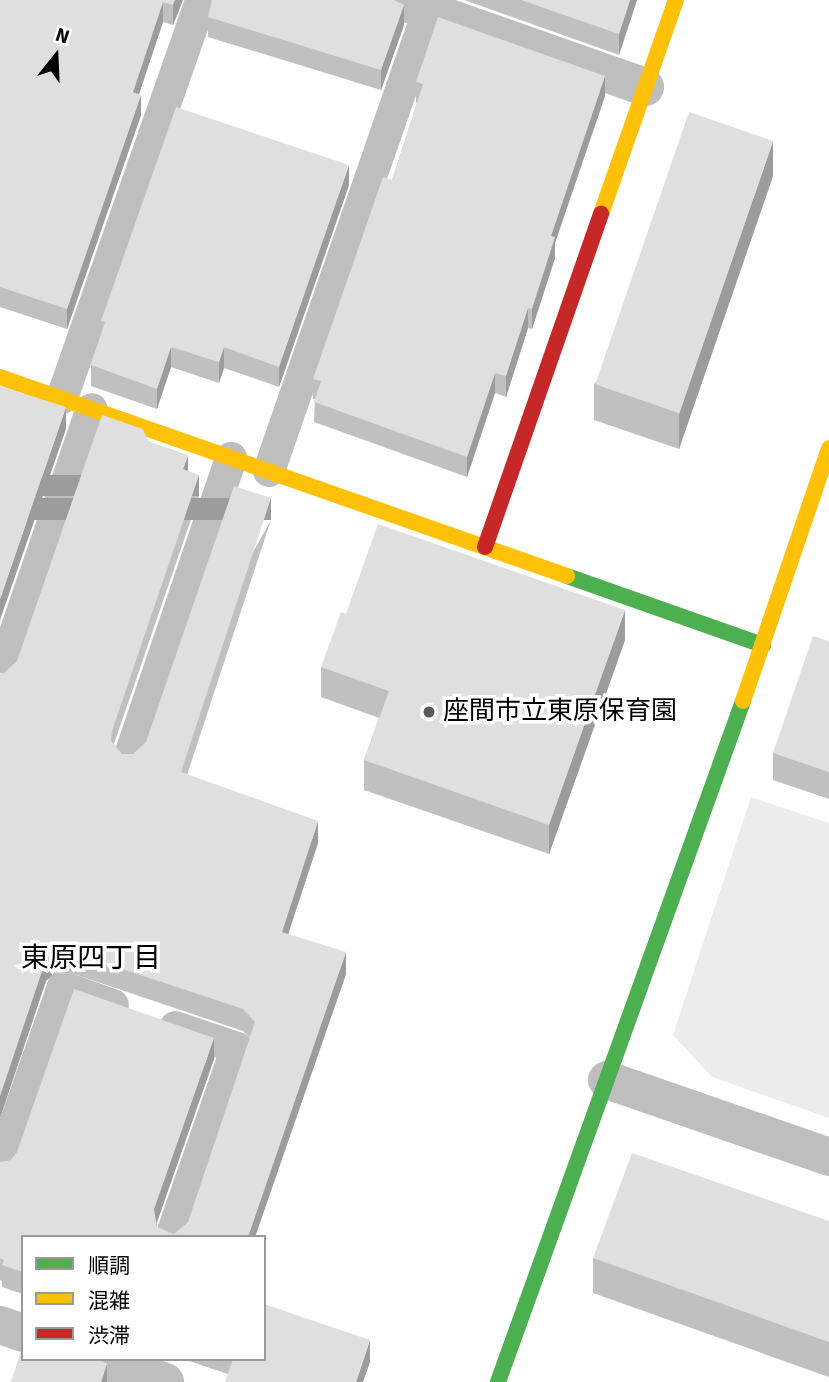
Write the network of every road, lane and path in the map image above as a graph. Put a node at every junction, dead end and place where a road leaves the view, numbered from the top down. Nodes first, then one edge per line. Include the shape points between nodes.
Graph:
1 (201, 0) edge
2 (676, 0) edge
3 (419, 4) edge
4 (645, 87) junction
5 (0, 377) edge
6 (62, 398) junction
7 (92, 409) junction
8 (829, 448) edge
9 (231, 458) junction
10 (269, 471) junction
11 (485, 547) junction
12 (763, 645) junction
13 (0, 677) edge
14 (129, 758) edge
15 (607, 1080) junction
16 (829, 1157) edge
17 (0, 1167) edge
18 (172, 1235) edge
19 (117, 1362) edge
20 (165, 1382) edge
21 (498, 1382) edge

1 - 6 lane
2 - 4 street
3 - 4 street
3 - 10 lane
4 - 11 street
5 - 6 street
6 - 7 street
7 - 9 street
7 - 13 lane
8 - 12 street
9 - 10 street
9 - 14 lane
10 - 11 street
11 - 12 street
12 - 15 street
15 - 16 street
15 - 21 street
17 - 18 lane via 63,987 237,1048
19 - 20 street

